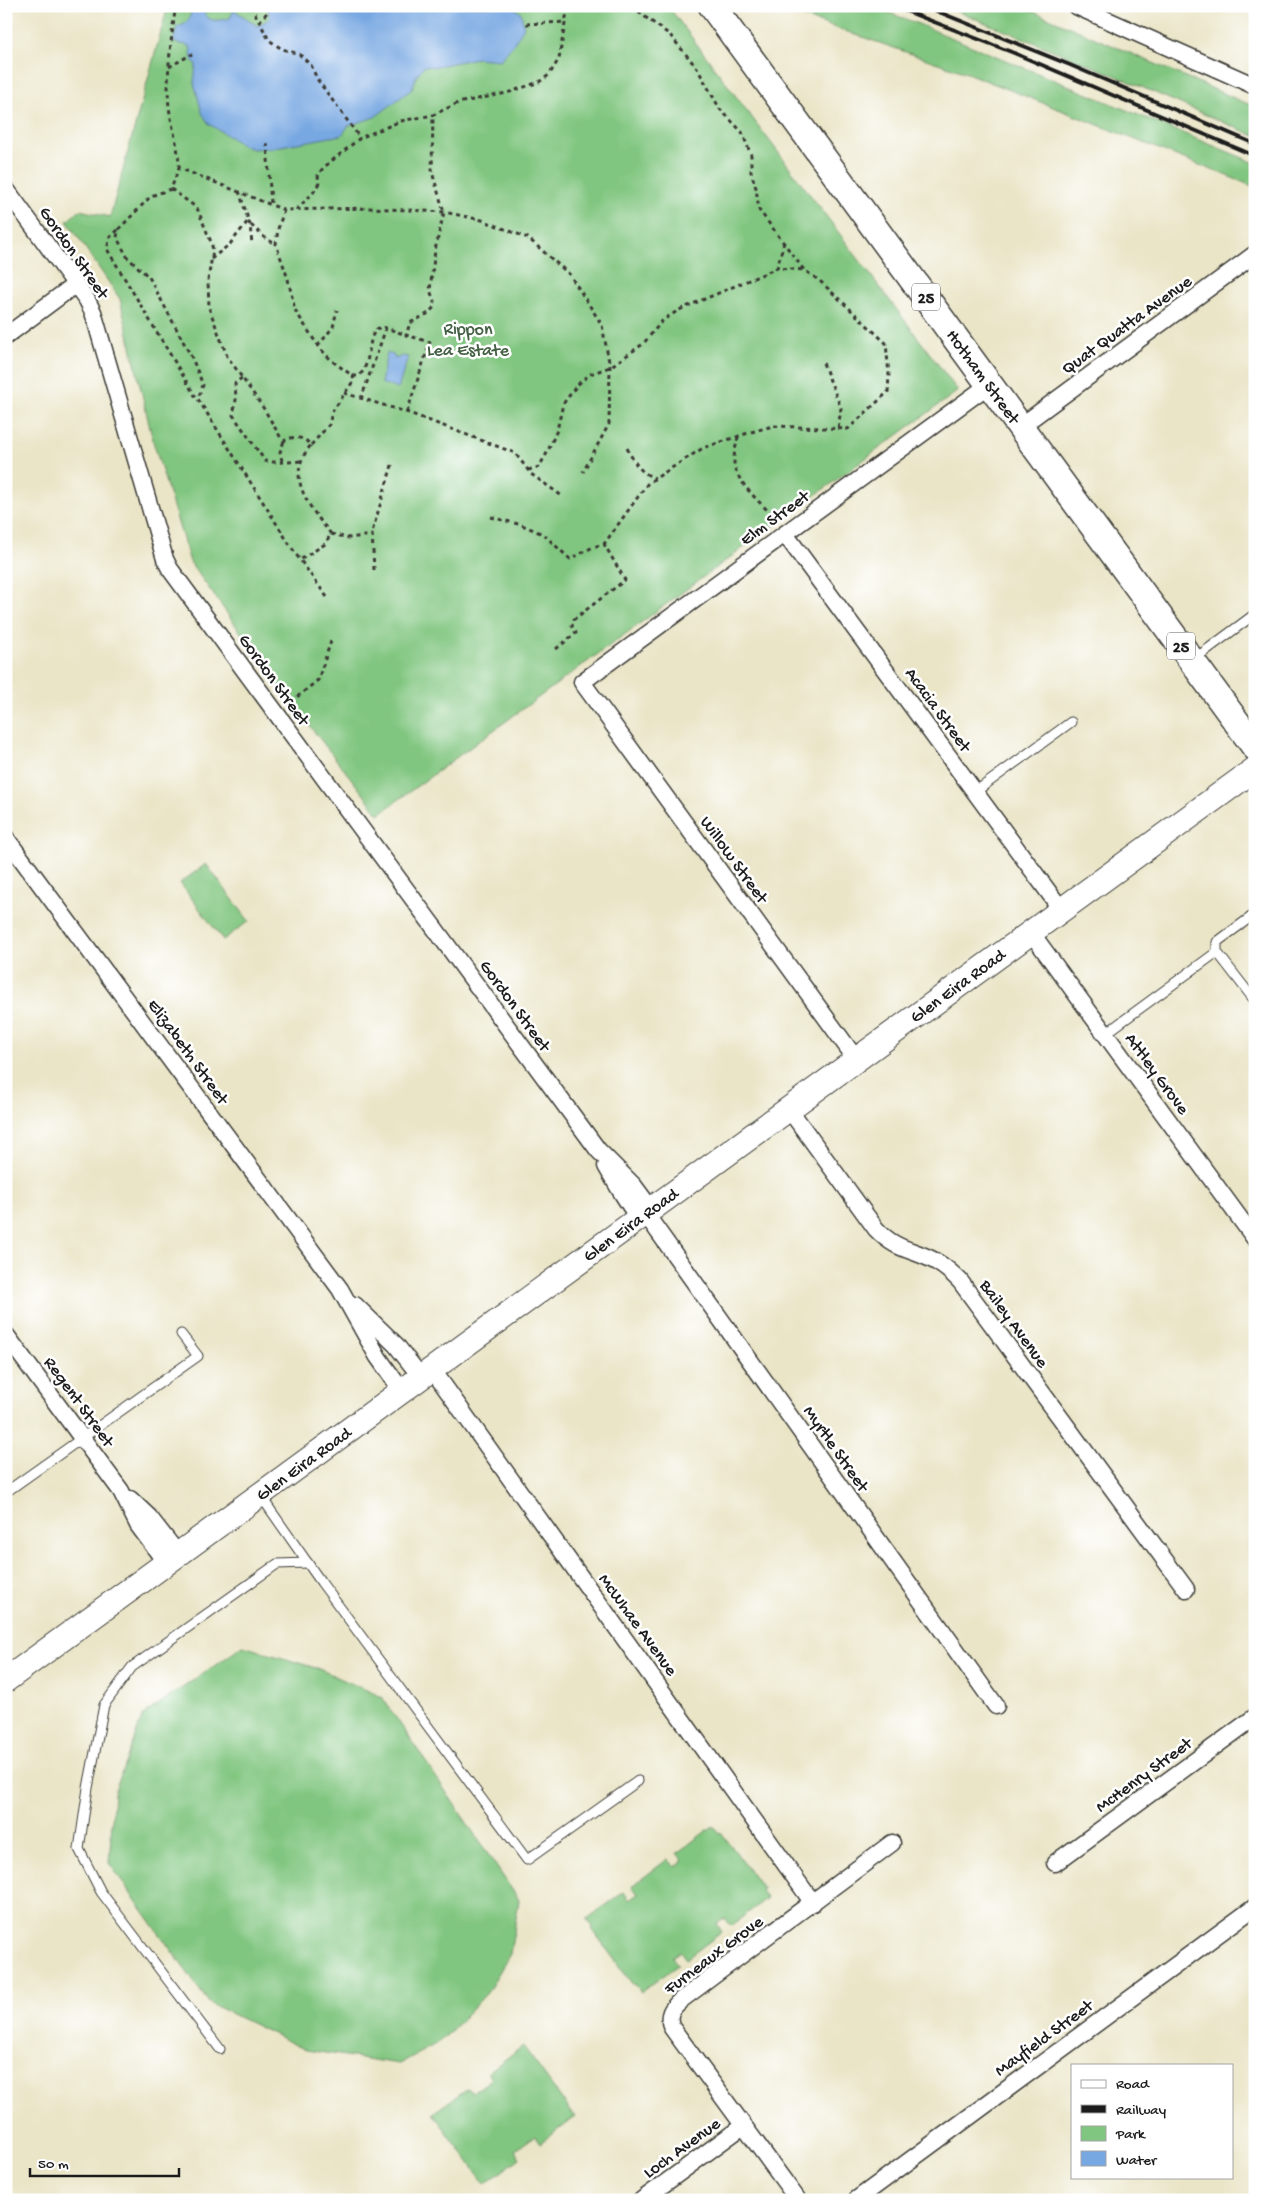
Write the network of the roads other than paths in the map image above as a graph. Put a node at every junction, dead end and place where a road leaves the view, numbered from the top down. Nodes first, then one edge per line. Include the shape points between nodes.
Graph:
1 (712, 6) edge
2 (1076, 6) edge
3 (1255, 86) edge
4 (6, 189) edge
5 (1255, 254) edge
6 (76, 284) junction
7 (6, 336) edge
8 (990, 384) junction
9 (1021, 426) junction
10 (782, 528) junction
11 (1255, 614) edge
12 (1192, 661) junction
13 (582, 682) joint
14 (1071, 722) dead end
15 (1255, 747) edge
16 (1255, 769) edge
17 (975, 792) junction
18 (6, 838) edge
19 (1062, 909) junction
20 (1255, 914) edge
21 (1030, 931) junction
22 (1217, 952) junction
23 (1255, 1001) edge
24 (1105, 1034) junction
25 (856, 1059) junction
26 (789, 1109) junction
27 (645, 1213) junction
28 (1255, 1239) edge
29 (340, 1289) junction
30 (182, 1334) dead end
31 (6, 1335) edge
32 (418, 1379) junction
33 (82, 1438) junction
34 (6, 1492) edge
35 (260, 1494) junction
36 (172, 1558) junction
37 (308, 1563) junction
38 (1186, 1589) dead end
39 (6, 1680) edge
40 (996, 1706) dead end
41 (1255, 1717) edge
42 (638, 1781) dead end
43 (892, 1843) dead end
44 (1055, 1863) dead end
45 (813, 1903) junction
46 (1255, 1907) edge
47 (220, 2049) dead end
48 (744, 2126) junction
49 (642, 2200) edge
50 (798, 2200) edge
51 (856, 2200) edge

1 - 8 main road, Hotham Street / 25
2 - 3 street
4 - 6 street, Gordon Street
5 - 9 street, Quat Quatta Avenue
6 - 7 street
6 - 27 street, Gordon Street via 93,312 164,559 170,569 598,1150 620,1190
8 - 9 main road, Hotham Street / 25
8 - 10 street, Elm Street
9 - 12 main road, Hotham Street / 25
10 - 13 street, Elm Street
10 - 17 street, Acacia Street
11 - 12 lane
12 - 15 main road, Hotham Street / 25
13 - 25 street, Willow Street
14 - 17 lane
16 - 19 main road, Glen Eira Road
17 - 19 street, Acacia Street
18 - 29 street, Elizabeth Street
19 - 21 main road, Glen Eira Road
20 - 22 lane via 1217,942
21 - 24 street, Attley Grove
21 - 25 main road, Glen Eira Road
22 - 23 lane
22 - 24 lane
24 - 28 street, Attley Grove
25 - 26 main road, Glen Eira Road
26 - 27 main road, Glen Eira Road
26 - 38 street, Bailey Avenue via 876,1229 899,1248 936,1262 960,1281
27 - 32 main road, Glen Eira Road
27 - 40 street, Myrtle Street
29 - 32 street, Elizabeth Street via 396,1345
29 - 32 street, Elizabeth Street via 378,1356
30 - 33 lane via 198,1356
31 - 33 street, Regent Street
32 - 35 main road, Glen Eira Road
32 - 45 street, McWhae Avenue
33 - 34 lane
33 - 36 street, Regent Street via 121,1491 138,1525
35 - 36 main road, Glen Eira Road
35 - 37 lane
36 - 39 main road, Glen Eira Road
37 - 42 lane via 527,1860
37 - 47 lane via 278,1564 132,1667 104,1705 88,1788 79,1849 101,1892
41 - 44 street, McHenry Street
43 - 45 street, Furneaux Grove
45 - 48 street, Furneaux Grove via 681,2000 670,2014 672,2028
46 - 51 street, Mayfield Street
48 - 49 street, Loch Avenue
48 - 50 street, Furneaux Grove

